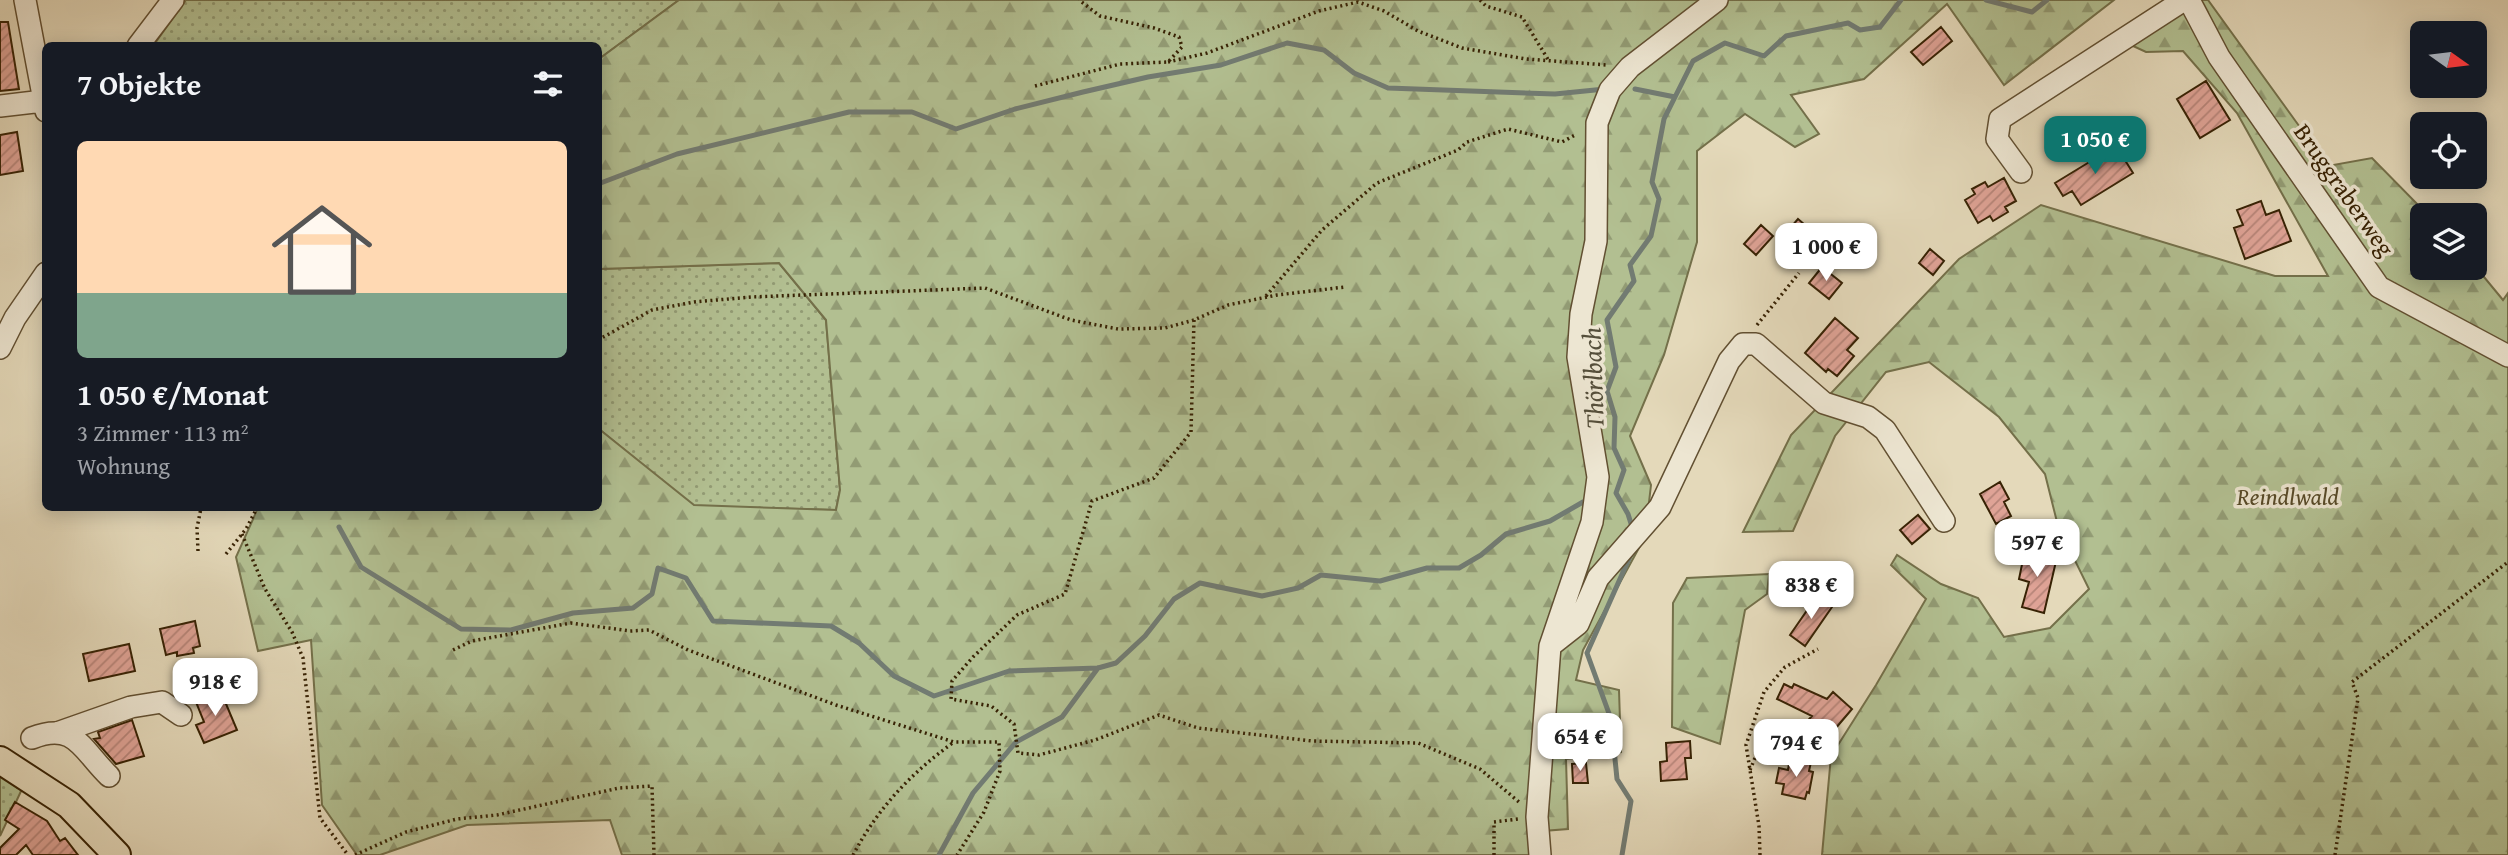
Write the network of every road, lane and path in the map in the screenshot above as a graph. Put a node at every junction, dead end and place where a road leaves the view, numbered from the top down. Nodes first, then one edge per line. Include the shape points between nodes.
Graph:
1 (24, 0) edge
2 (173, 0) edge
3 (1079, 0) edge
4 (1480, 0) edge
5 (1717, 0) edge
6 (2186, 0) edge
7 (141, 42) edge
8 (1549, 61) junction
9 (1168, 62) junction
10 (1630, 67) junction
11 (1035, 86) dead end
12 (42, 95) edge
13 (0, 106) edge
14 (42, 106) edge
15 (1597, 123) junction
16 (2021, 172) dead end
17 (1798, 273) dead end
18 (42, 279) edge
19 (1345, 287) dead end
20 (1265, 297) junction
21 (1194, 320) junction
22 (602, 338) edge
23 (1743, 344) junction
24 (0, 348) edge
25 (2508, 356) edge
26 (200, 511) edge
27 (255, 511) edge
28 (1944, 521) dead end
29 (242, 534) junction
30 (198, 551) dead end
31 (226, 554) dead end
32 (2508, 562) edge
33 (1550, 646) junction
34 (1818, 649) dead end
35 (453, 650) dead end
36 (181, 715) dead end
37 (1777, 724) dead end
38 (57, 733) junction
39 (32, 738) dead end
40 (954, 741) junction
41 (0, 760) edge
42 (1749, 772) junction
43 (109, 776) dead end
44 (1537, 817) junction
45 (117, 855) edge
46 (348, 855) edge
47 (355, 855) edge
48 (654, 855) edge
49 (853, 855) edge
50 (957, 855) edge
51 (1494, 855) edge
52 (1540, 855) edge
53 (1760, 855) edge
54 (2335, 855) edge

1 - 12 street
2 - 7 street
3 - 9 path via 1100,16 1179,37 1182,47
4 - 8 path via 1522,17
5 - 10 street
6 - 16 street via 2000,119 1997,139
6 - 25 street, Bruggraberweg via 2219,57 2379,286
8 - 9 path via 1462,48 1358,2
8 - 10 path
9 - 11 path via 1120,64
10 - 15 street via 1610,90
13 - 14 street
15 - 20 path via 1562,142 1507,130 1467,142 1458,150 1377,183 1322,230
15 - 33 street via 1596,241 1581,314 1578,357 1598,477 1592,522
17 - 23 path
18 - 24 street
19 - 20 path
20 - 21 path via 1228,305
21 - 22 path via 1165,328 1118,329 1071,320 985,288 928,289 694,302 652,310
21 - 44 path via 1191,432 1154,478 1092,501 1065,594 1017,615 952,681 951,699 991,706 1014,724 1018,753 1039,755 1159,715 1198,728 1312,741 1418,743 1480,769
23 - 28 street via 1756,344 1825,403 1868,417 1885,430
23 - 33 street via 1729,361 1660,507 1598,578 1577,624
26 - 30 path
27 - 29 path
29 - 31 path
29 - 46 path via 265,589 303,658 320,817
32 - 54 path via 2352,682 2358,698
33 - 44 street
34 - 42 path via 1786,667 1764,692 1746,745
35 - 40 path via 472,641 572,623 649,630 688,650 811,696
36 - 38 street via 162,702 141,705
37 - 42 path via 1760,746
38 - 39 street
38 - 43 street via 80,742
40 - 49 path via 898,789
40 - 50 path via 999,742 1000,771 984,812
41 - 45 main road via 69,805
42 - 53 path
44 - 51 path via 1494,822
44 - 52 street
47 - 48 path via 406,832 457,819 497,815 619,788 652,786

